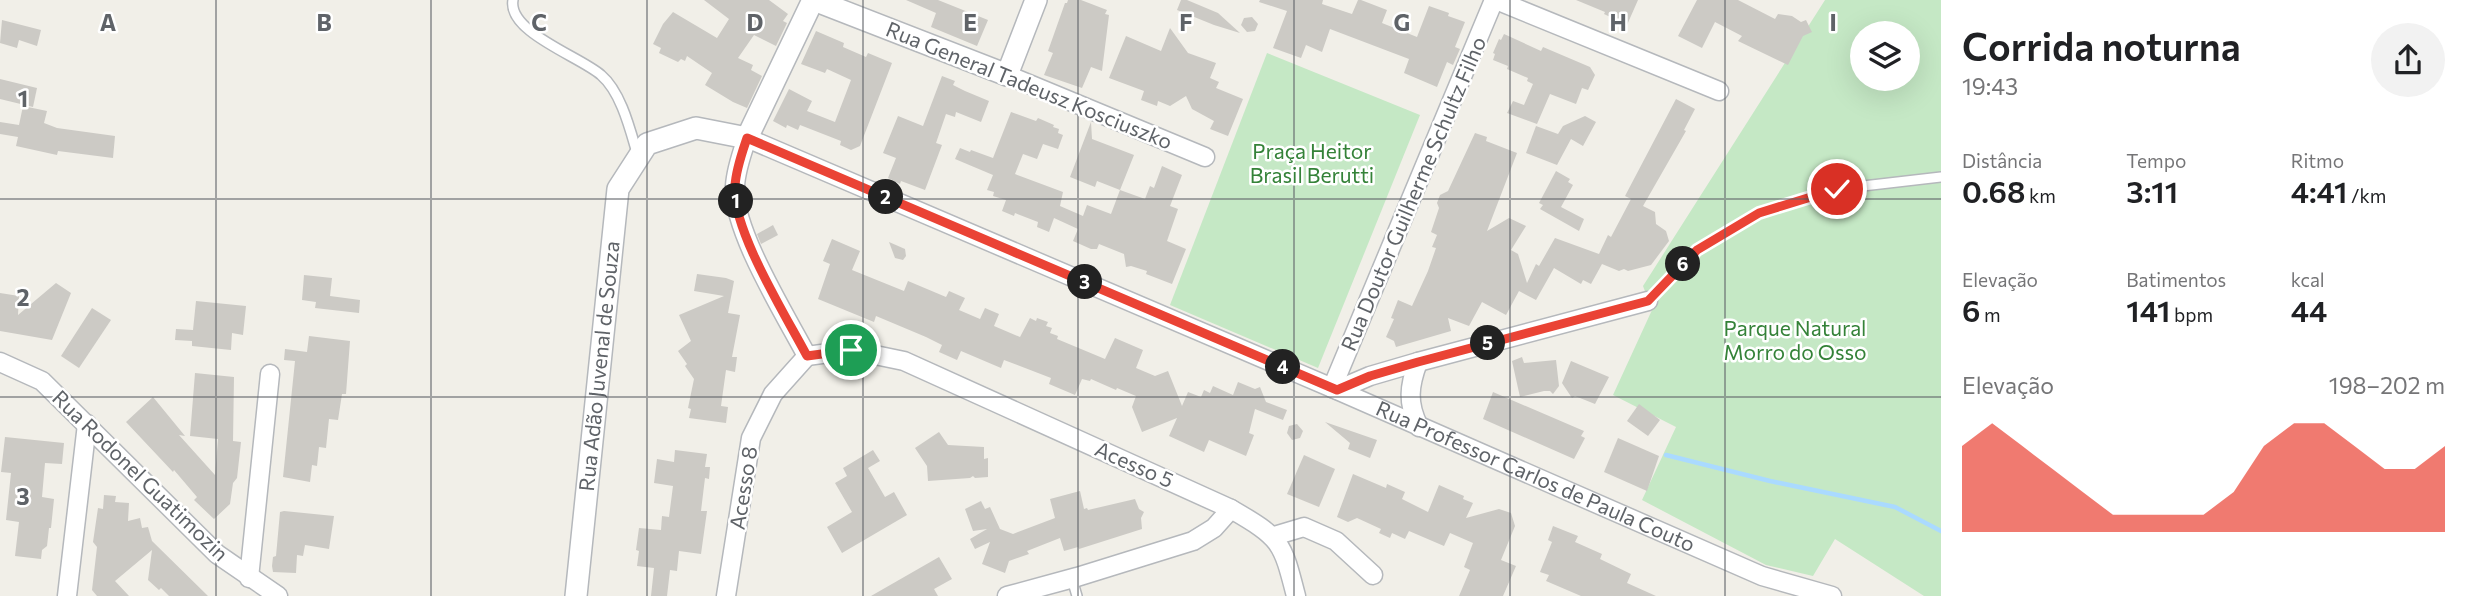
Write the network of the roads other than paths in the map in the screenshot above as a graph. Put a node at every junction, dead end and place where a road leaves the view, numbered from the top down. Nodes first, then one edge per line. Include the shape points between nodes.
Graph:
1 (513, 0) edge
2 (813, 0) edge
3 (1036, 0) edge
4 (1495, 0) edge
5 (1007, 75) junction
6 (1719, 91) dead end
7 (747, 138) junction
8 (643, 151) junction
9 (1205, 157) dead end
10 (1941, 177) edge
11 (1648, 301) joint
12 (807, 356) junction
13 (0, 362) edge
14 (1418, 362) junction
15 (270, 374) dead end
16 (1334, 389) junction
17 (87, 424) junction
18 (1419, 427) junction
19 (1231, 509) junction
20 (1274, 536) junction
21 (1373, 575) dead end
22 (249, 578) junction
23 (1075, 587) edge
24 (67, 596) edge
25 (278, 596) edge
26 (576, 596) edge
27 (726, 596) edge
28 (1007, 596) edge
29 (1296, 596) edge
30 (1832, 596) edge

1 - 8 lane via 514,12 530,32 602,75
2 - 5 street, Rua General Tadeusz Kosciuszko
2 - 7 street
3 - 5 street
4 - 6 street
4 - 16 street, Rua Doutor Guilherme Schultz Filho
5 - 9 street, Rua General Tadeusz Kosciuszko
7 - 8 street, Rua Professor Carlos de Paula Couto via 696,128
7 - 12 street via 735,186 736,209 756,259
7 - 16 street, Rua Professor Carlos de Paula Couto
8 - 26 street, Rua Adão Juvenal de Souza via 618,189
10 - 11 lane via 1837,189 1759,213 1697,250
11 - 14 street
12 - 19 street, Acesso 5 via 851,350 904,361
12 - 27 street, Acesso 8 via 773,394 751,438
13 - 17 street, Rua Rodonel Guatimozin via 42,381
14 - 16 street
14 - 18 street via 1409,395
15 - 22 street
16 - 18 street, Rua Professor Carlos de Paula Couto
17 - 22 street, Rua Rodonel Guatimozin via 217,554
17 - 24 street
18 - 30 street, Rua Professor Carlos de Paula Couto via 1762,576
19 - 20 street, Acesso 5
19 - 23 street via 1194,541
20 - 21 street via 1304,527 1336,541
20 - 29 street via 1287,558
22 - 25 street, Rua Rodonel Guatimozin
23 - 28 street

